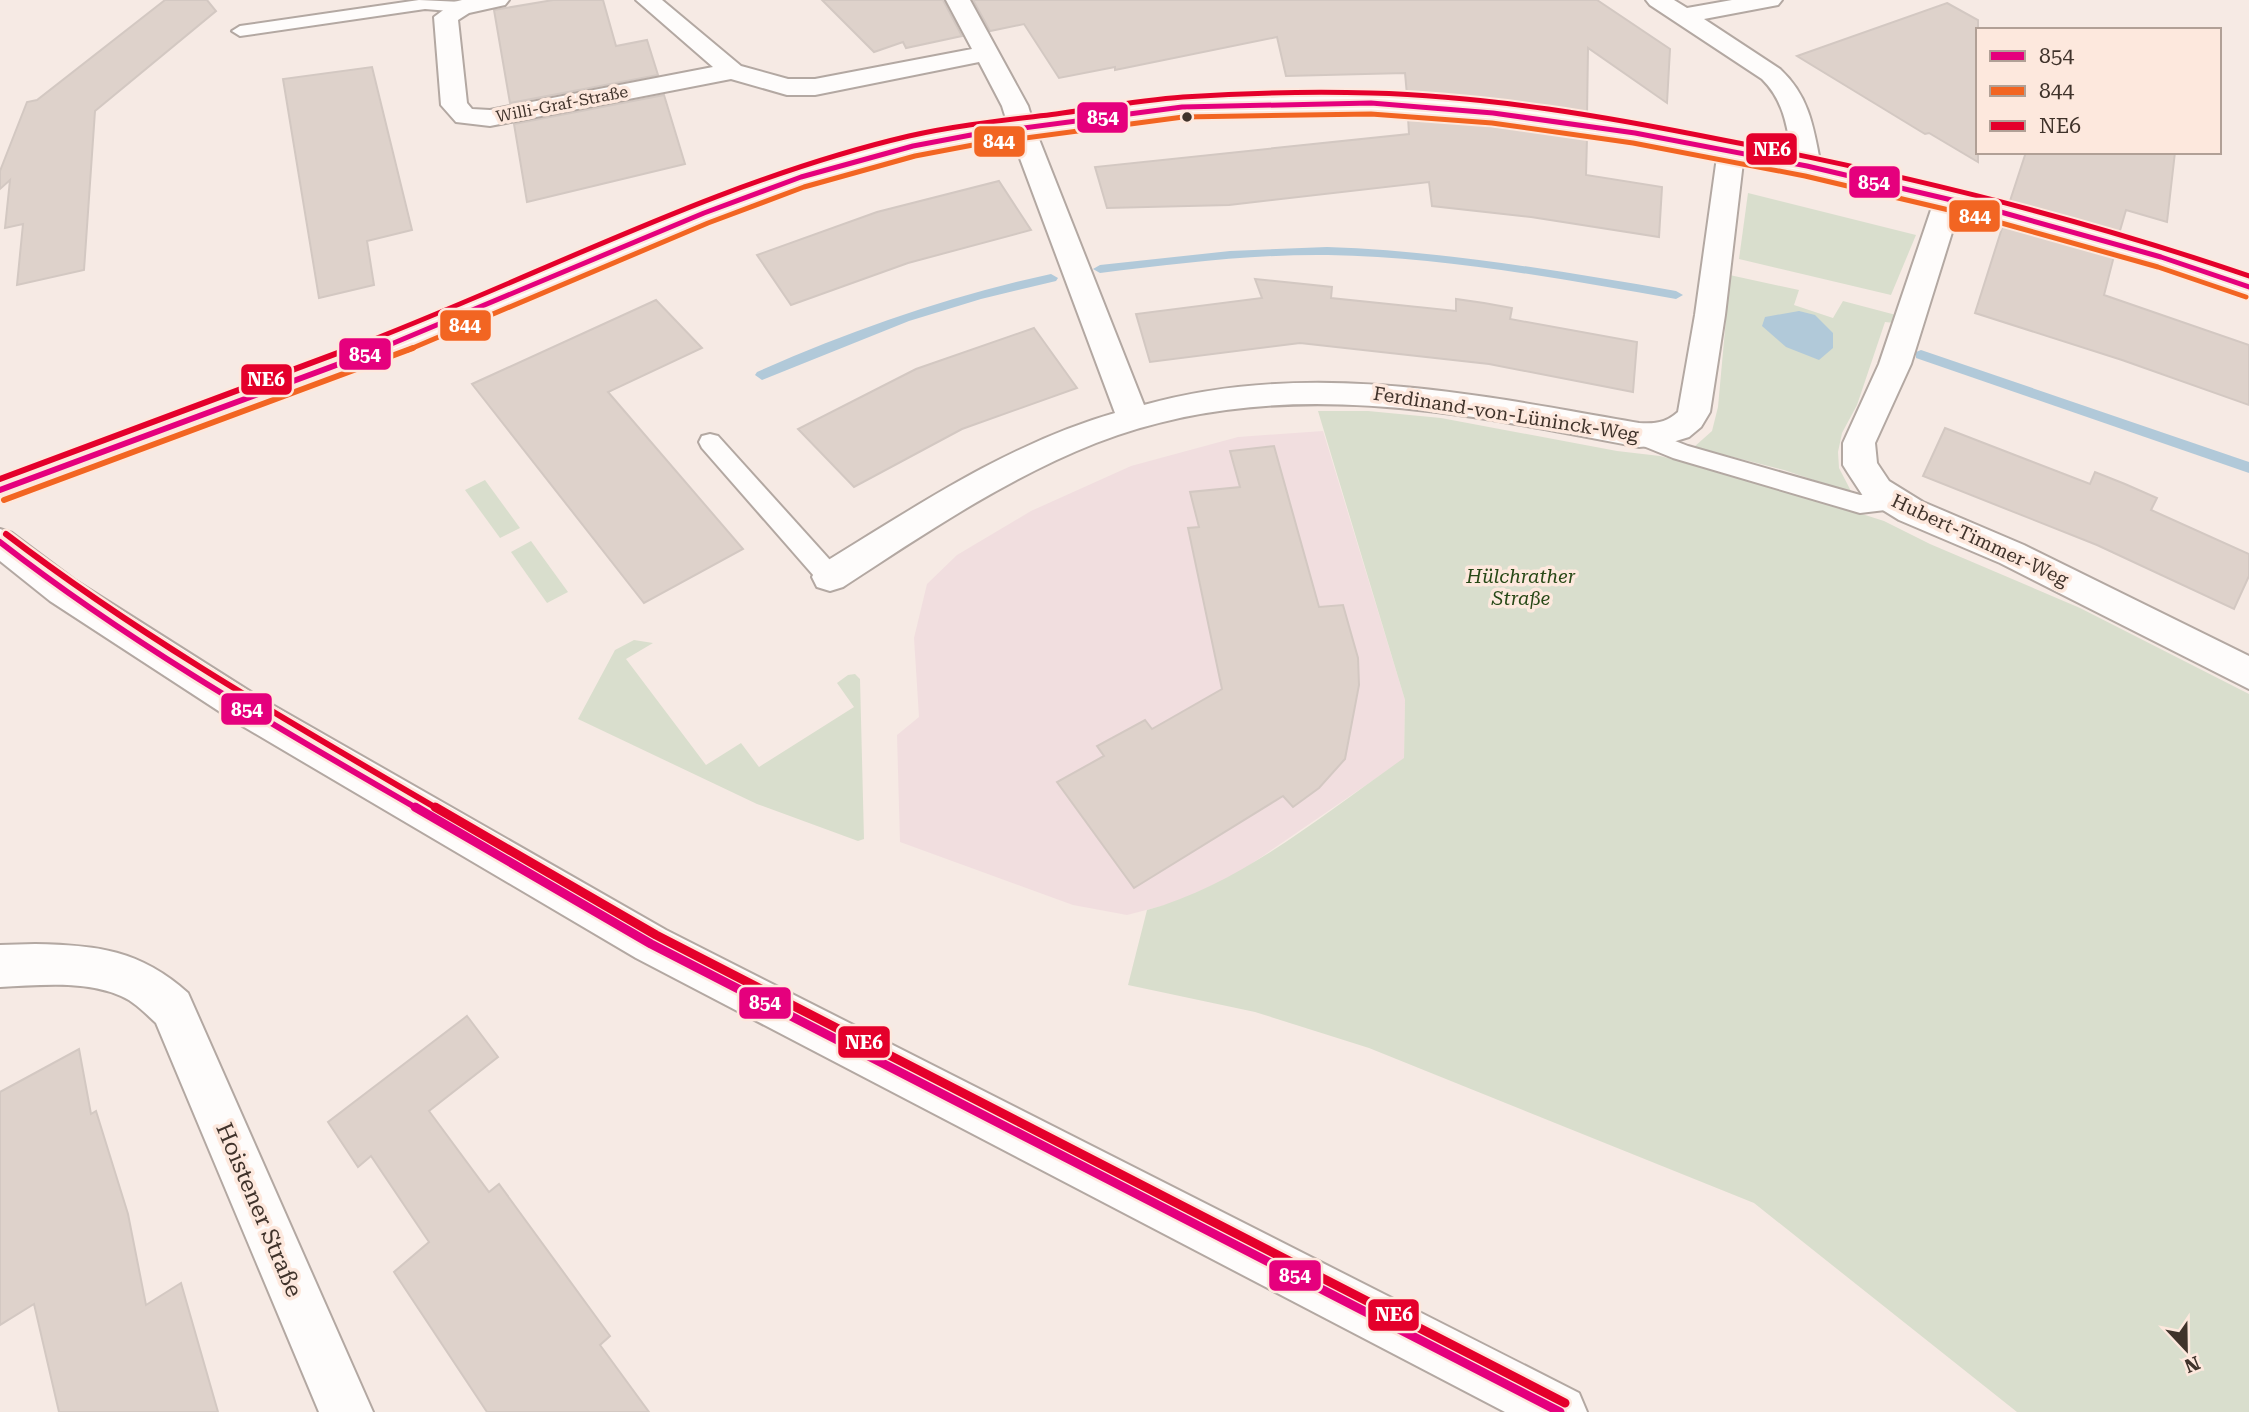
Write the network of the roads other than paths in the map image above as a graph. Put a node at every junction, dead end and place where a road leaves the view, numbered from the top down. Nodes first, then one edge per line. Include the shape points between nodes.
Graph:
1 (496, 0) edge
2 (648, 0) edge
3 (958, 0) edge
4 (1658, 0) edge
5 (1770, 0) edge
6 (463, 7) junction
7 (1684, 16) junction
8 (240, 31) dead end
9 (987, 53) junction
10 (732, 71) junction
11 (1023, 127) junction
12 (1731, 151) junction
13 (1807, 166) junction
14 (1949, 199) junction
15 (2249, 287) edge
16 (1133, 418) junction
17 (1639, 435) junction
18 (710, 442) dead end
19 (0, 490) edge
20 (1894, 502) junction
21 (0, 542) edge
22 (830, 577) joint
23 (2249, 674) edge
24 (0, 965) edge
25 (346, 1412) edge
26 (1560, 1412) edge

1 - 6 street
2 - 10 street, Willi-Graf-Straße
3 - 9 street
4 - 7 street
5 - 7 street
6 - 8 lane via 425,4
6 - 10 street, Willi-Graf-Straße via 446,17 454,105 465,116 490,118
7 - 13 street via 1787,87 1796,103
9 - 10 street, Willi-Graf-Straße via 805,88
9 - 11 street
11 - 12 street via 1182,107 1371,103 1493,113
11 - 16 street
11 - 19 street via 913,146 759,191 411,337
12 - 13 street
12 - 17 street, Ferdinand-von-Lüninck-Weg via 1694,412 1674,431
13 - 14 street
14 - 15 street via 2148,253
14 - 20 street, Hubert-Timmer-Weg via 1895,364 1859,443 1860,465 1877,490
16 - 17 street, Ferdinand-von-Lüninck-Weg via 1253,397 1368,393 1472,405
16 - 22 street, Ferdinand-von-Lüninck-Weg via 1037,455 971,489
17 - 20 lane via 1860,504
18 - 22 lane
20 - 23 street, Hubert-Timmer-Weg via 2012,554
21 - 26 street via 63,591 239,705 651,944
24 - 25 street, Hoistener Straße via 59,963 103,970 145,984 172,1007

